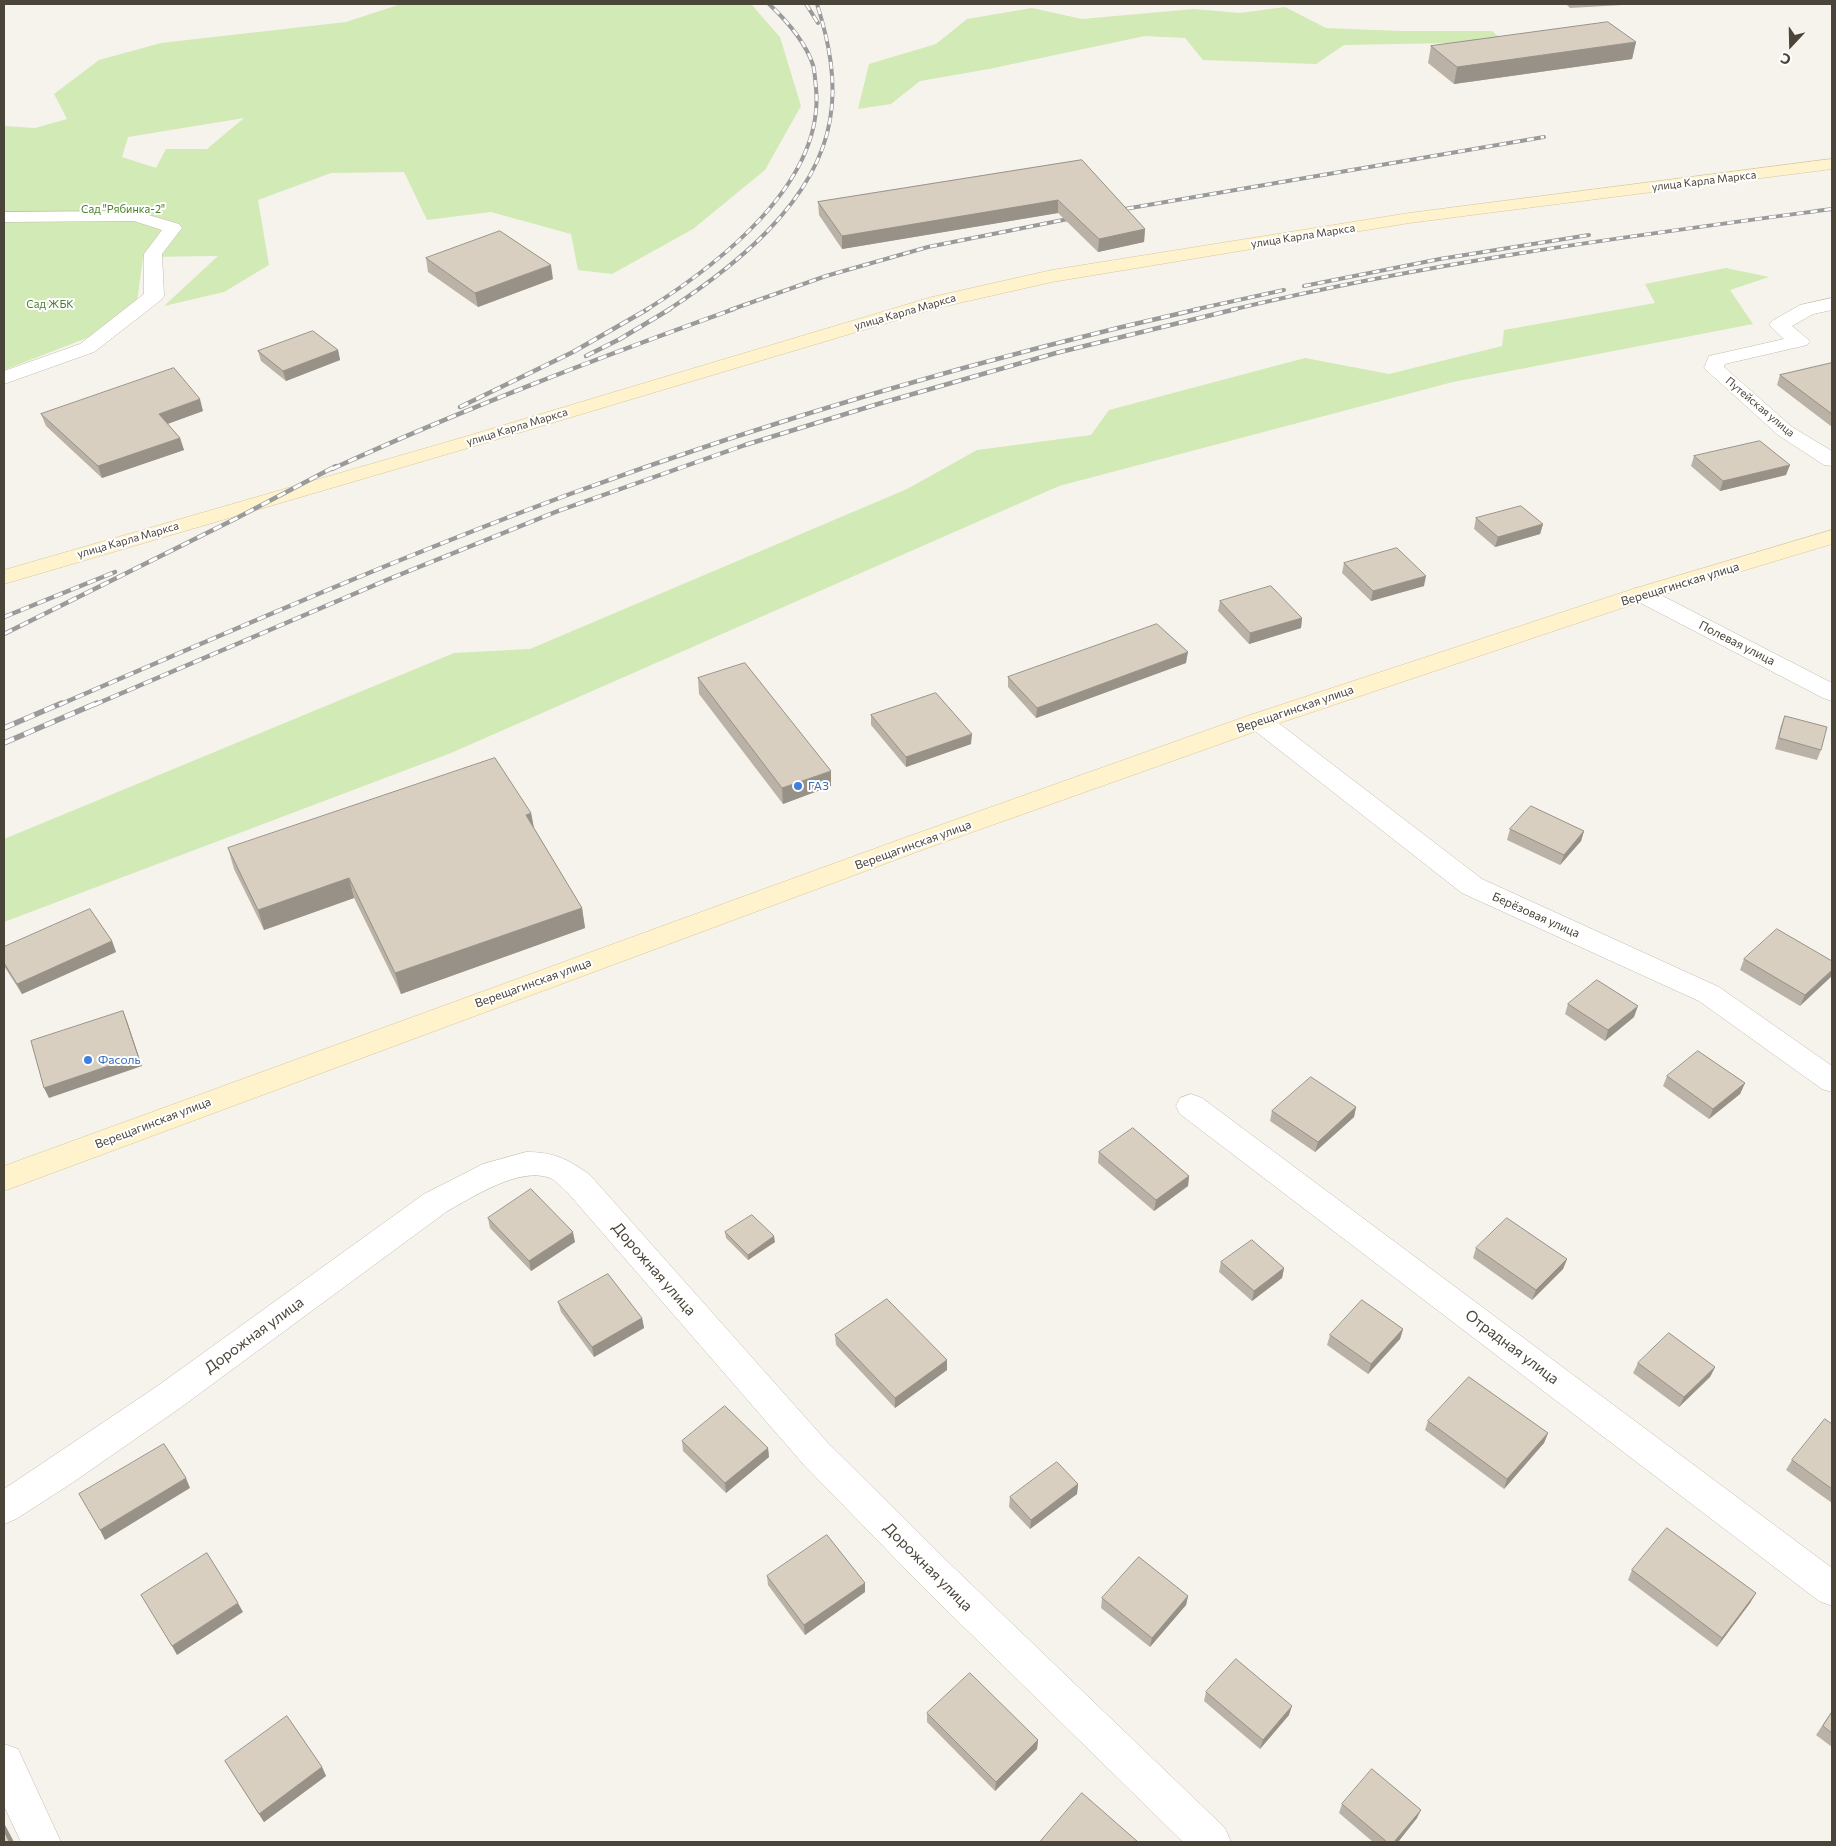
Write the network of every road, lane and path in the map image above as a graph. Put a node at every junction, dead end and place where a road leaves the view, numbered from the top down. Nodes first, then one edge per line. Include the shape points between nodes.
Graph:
1 (1832, 164) edge
2 (4, 217) edge
3 (1832, 304) edge
4 (4, 378) edge
5 (1832, 460) edge
6 (1832, 537) edge
7 (4, 577) edge
8 (1641, 594) junction
9 (1832, 692) edge
10 (1259, 721) junction
11 (1832, 1081) edge
12 (1191, 1106) dead end
13 (4, 1179) edge
14 (4, 1508) edge
15 (1832, 1589) edge
16 (4, 1763) edge
17 (41, 1842) edge
18 (1211, 1842) edge

1 - 7 main road, улица Карла Маркса via 1409,218 1003,286 932,303
2 - 4 street via 135,216 172,228 153,254 154,296 87,348
3 - 5 street, Путейская улица via 1807,309 1779,325 1800,341 1716,360 1714,368 1784,431
6 - 8 main road, Верещагинская улица
8 - 9 street, Полевая улица
8 - 10 main road, Верещагинская улица
10 - 11 street, Берёзовая улица via 1472,886 1709,994
10 - 13 main road, Верещагинская улица via 336,1055
12 - 15 street, Отрадная улица
14 - 18 street, Дорожная улица via 165,1401 435,1203 470,1183 505,1169 531,1164 557,1168 579,1184 822,1460 950,1590
16 - 17 street

